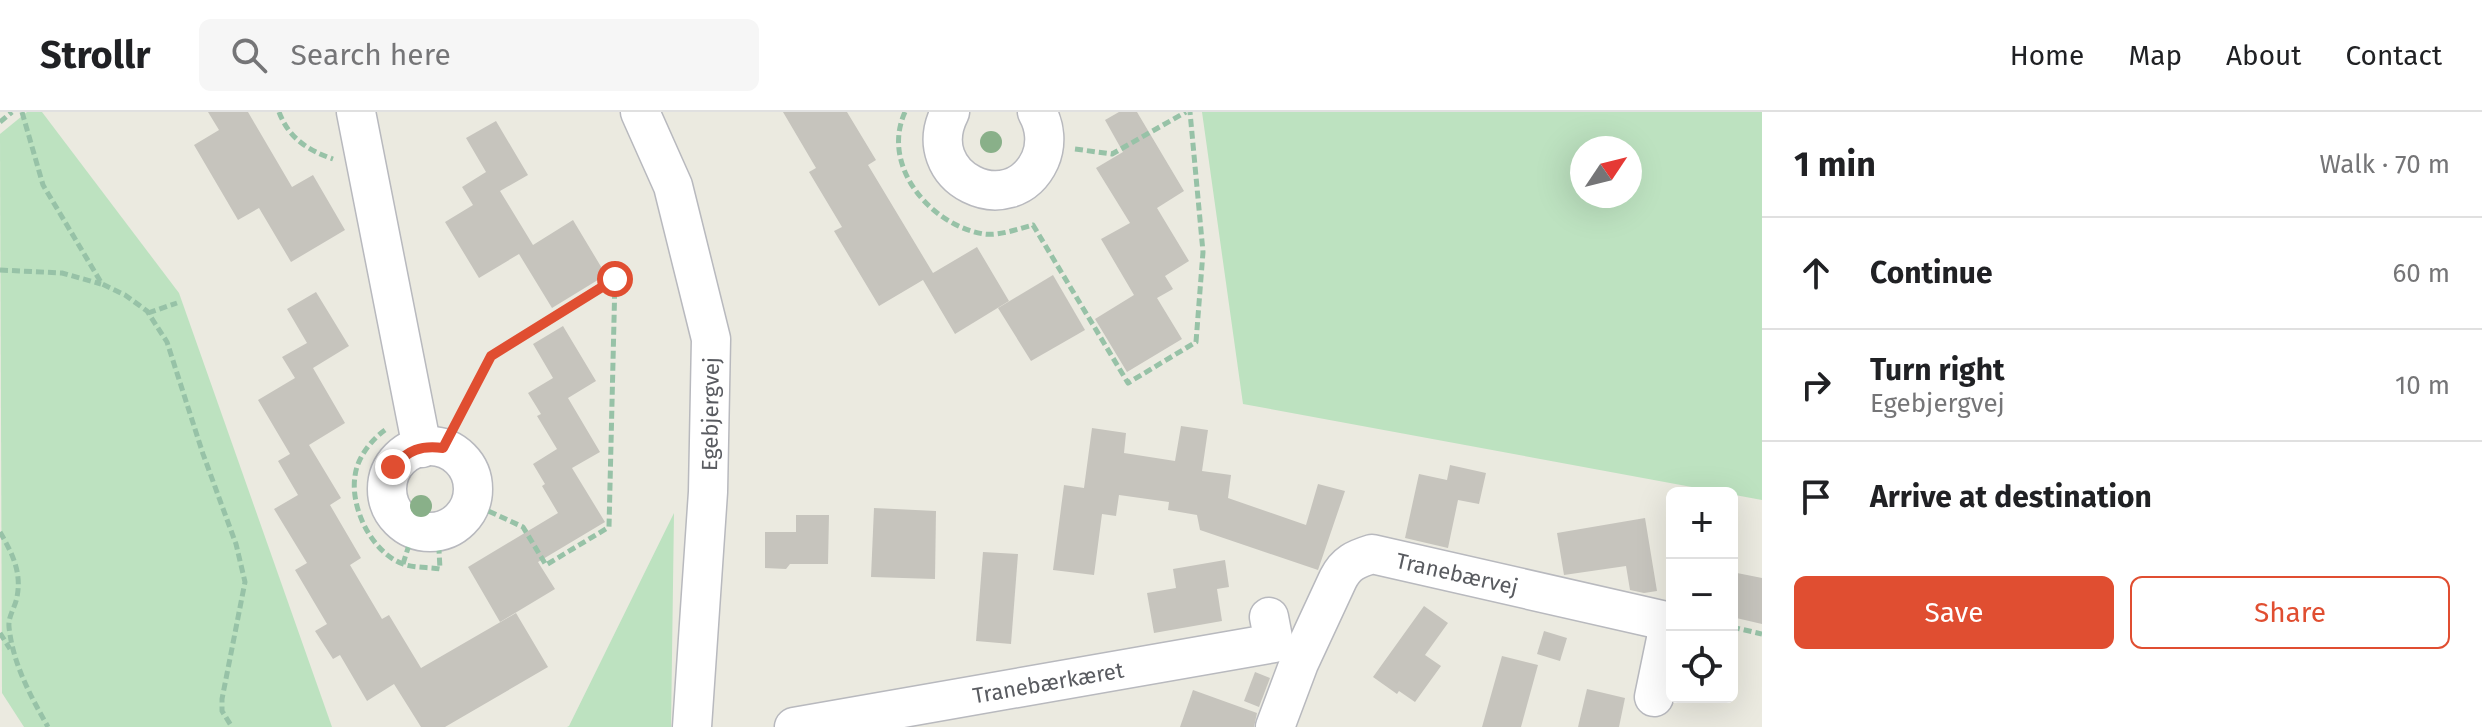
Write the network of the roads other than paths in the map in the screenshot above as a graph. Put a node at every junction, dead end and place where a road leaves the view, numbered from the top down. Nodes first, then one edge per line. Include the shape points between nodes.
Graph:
1 (356, 112) edge
2 (640, 112) edge
3 (950, 112) edge
4 (1040, 129) edge
5 (433, 448) junction
6 (1269, 617) dead end
7 (1654, 697) dead end
8 (692, 727) edge
9 (794, 727) edge
10 (1275, 727) edge

1 - 5 street
2 - 8 street, Egebjergvej via 673,186 711,339 708,492
3 - 4 street via 942,135 947,161 954,173 976,188 1016,185 1036,168
5 - 5 street via 403,456 388,481 392,509 408,547 428,532 455,525 471,503 471,476 465,464 455,454
6 - 9 street, Tranebærkæret via 1274,643
7 - 10 street, Tranebærvej via 1666,621 1372,554 1344,567

